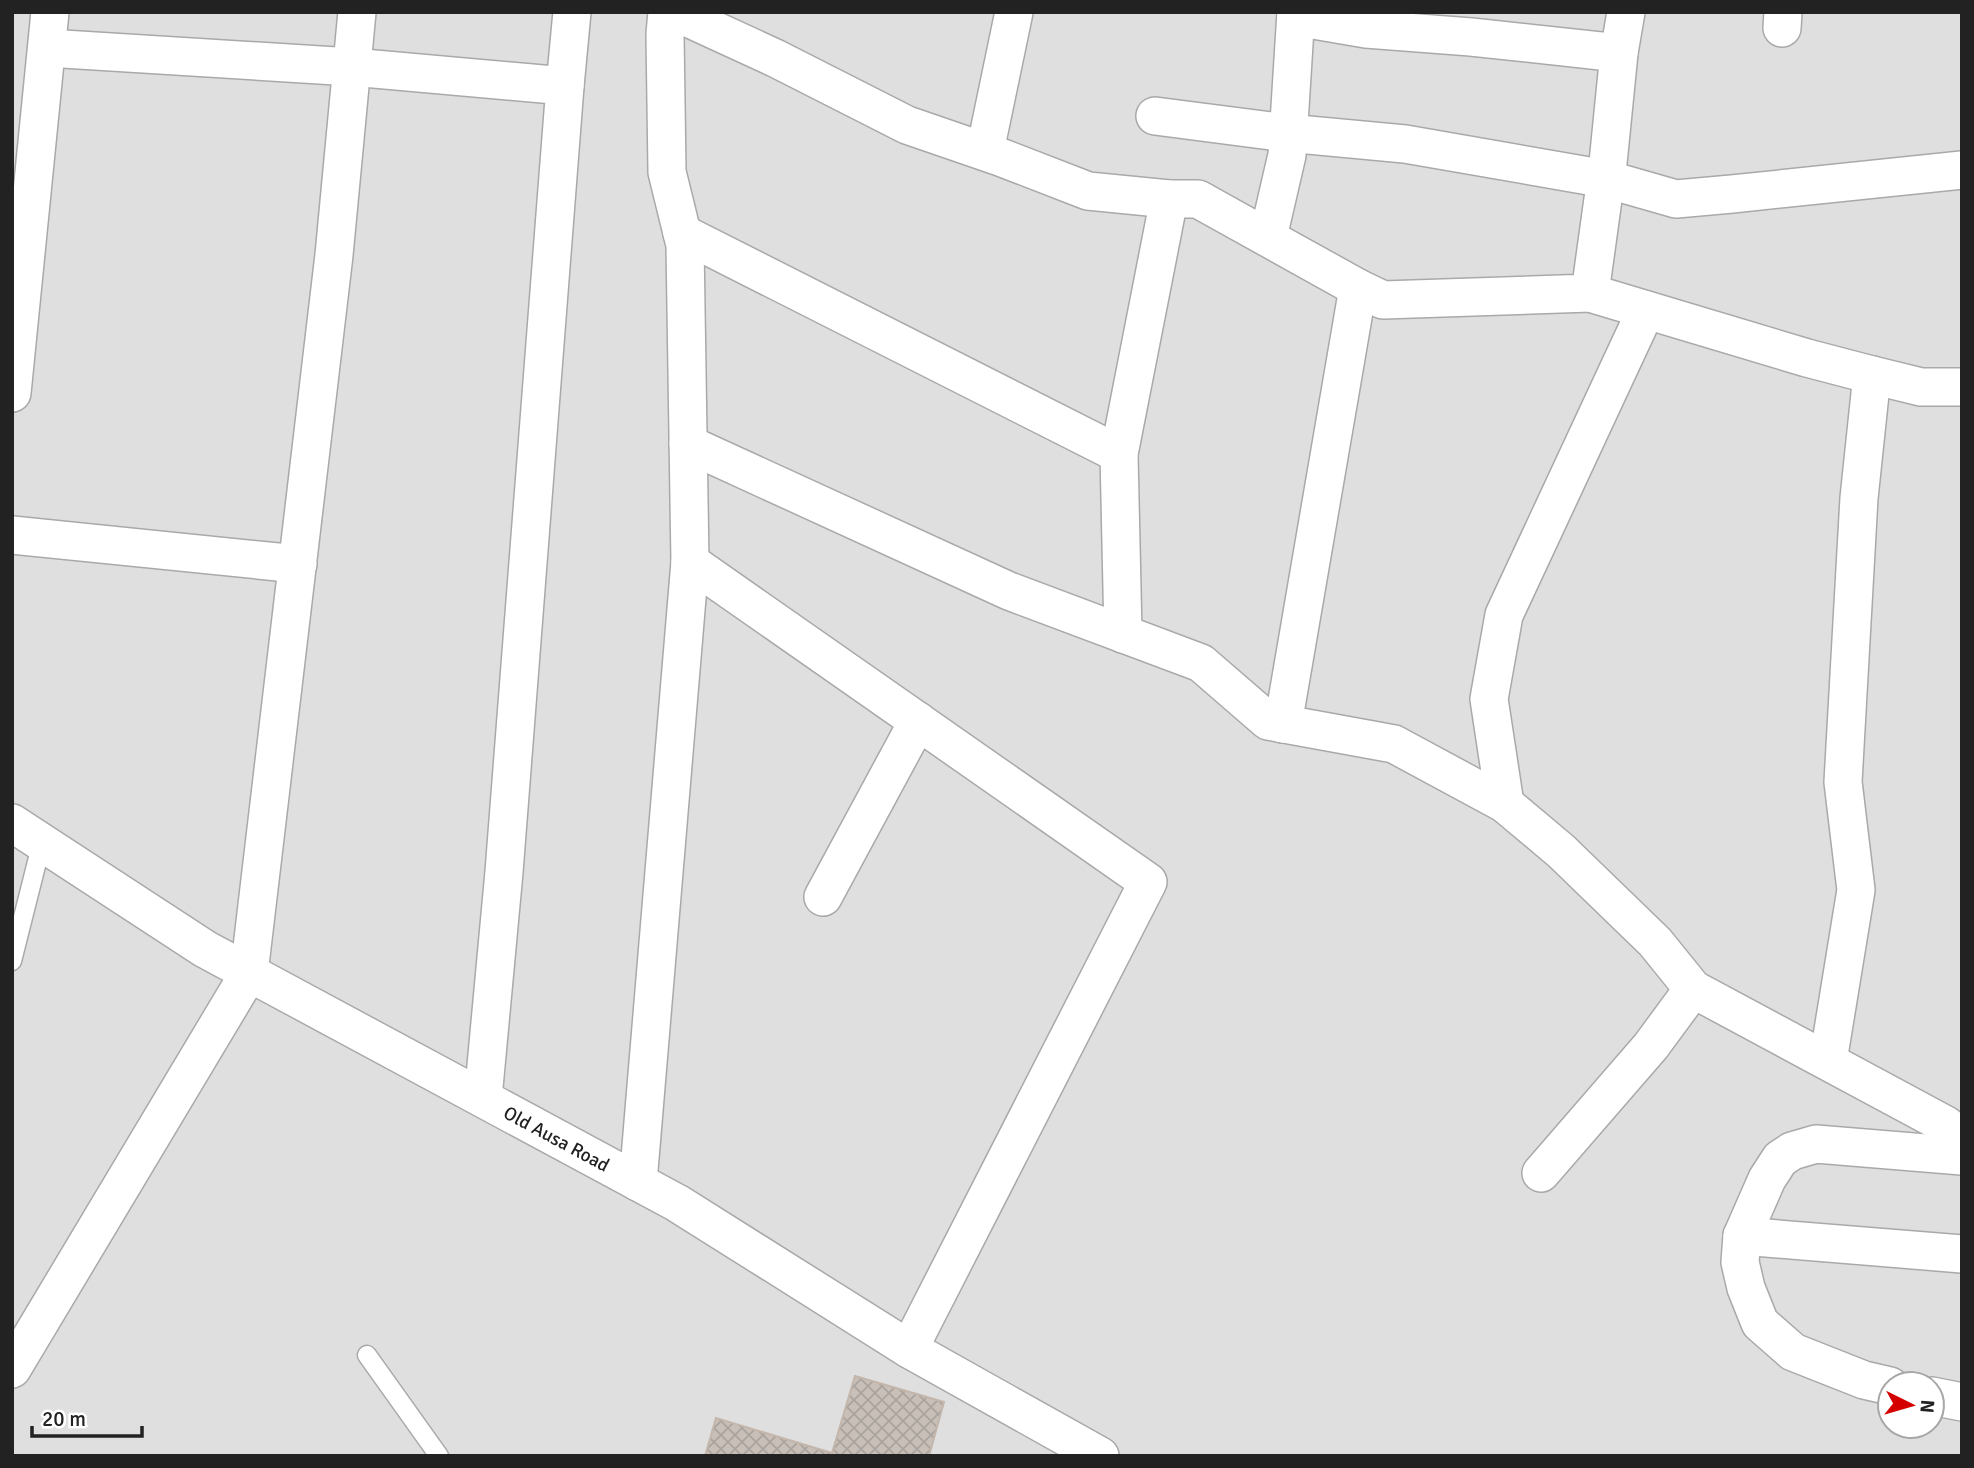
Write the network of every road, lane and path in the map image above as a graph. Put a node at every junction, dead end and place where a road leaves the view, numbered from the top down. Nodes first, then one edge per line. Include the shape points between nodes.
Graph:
1 (50, 12) edge
2 (357, 12) edge
3 (572, 12) edge
4 (667, 12) edge
5 (675, 12) edge
6 (1014, 12) edge
7 (1626, 12) edge
8 (1296, 15) edge
9 (47, 48) junction
10 (1619, 52) junction
11 (352, 67) junction
12 (565, 86) junction
13 (1156, 117) dead end
14 (1287, 133) junction
15 (985, 151) junction
16 (1962, 170) edge
17 (1606, 179) junction
18 (1169, 199) junction
19 (682, 233) junction
20 (1268, 237) junction
21 (1358, 288) junction
22 (1590, 293) junction
23 (1646, 310) junction
24 (1872, 375) junction
25 (1962, 387) edge
26 (12, 393) edge
27 (688, 444) junction
28 (1119, 454) junction
29 (12, 535) edge
30 (690, 562) junction
31 (298, 564) junction
32 (1123, 634) junction
33 (918, 721) junction
34 (1283, 724) junction
35 (1505, 804) junction
36 (12, 822) edge
37 (42, 842) junction
38 (823, 897) dead end
39 (12, 961) edge
40 (249, 973) junction
41 (1693, 989) junction
42 (1828, 1061) junction
43 (483, 1098) junction
44 (1962, 1138) edge
45 (1962, 1156) edge
46 (1541, 1173) dead end
47 (638, 1182) junction
48 (1742, 1236) junction
49 (1962, 1254) edge
50 (909, 1349) junction
51 (367, 1355) dead end
52 (12, 1369) edge
53 (1876, 1383) edge
54 (439, 1456) edge
55 (1100, 1456) edge

1 - 9 street
2 - 11 street
3 - 12 street
4 - 19 street via 667,173
5 - 15 street via 907,125
6 - 15 street
7 - 10 street
8 - 10 street via 1366,29
8 - 14 street
9 - 11 street
9 - 26 street
10 - 17 street
11 - 12 street
11 - 31 street
12 - 43 street
13 - 14 street
14 - 17 street via 1405,144
14 - 20 street via 1287,155
15 - 18 street via 1088,191
16 - 17 street via 1676,199
17 - 22 street
18 - 20 street via 1198,199
18 - 28 street
19 - 27 street
19 - 28 street
20 - 21 street
21 - 22 street via 1383,300
21 - 34 street
22 - 23 street
23 - 24 street
23 - 35 street via 1504,615 1489,699
24 - 25 street via 1921,387
24 - 42 street via 1859,498 1843,782 1856,890
27 - 30 street
27 - 32 street via 1009,591
28 - 32 street
29 - 31 street
30 - 33 street
30 - 47 street
31 - 40 street
32 - 34 street via 1201,663 1268,721
33 - 38 street
33 - 50 street via 1149,882
34 - 35 street via 1394,744
35 - 41 street via 1561,850 1655,942
36 - 37 street, Old Ausa Road
37 - 39 lane
37 - 40 street, Old Ausa Road
40 - 43 street, Old Ausa Road
40 - 52 street
41 - 42 street
41 - 46 street via 1651,1046
42 - 44 street
43 - 47 street, Old Ausa Road
45 - 48 street via 1816,1144 1792,1150 1767,1179
47 - 50 street, Old Ausa Road
48 - 49 street
48 - 53 street via 1745,1288 1760,1324 1793,1352
50 - 55 street, Old Ausa Road
51 - 54 lane

